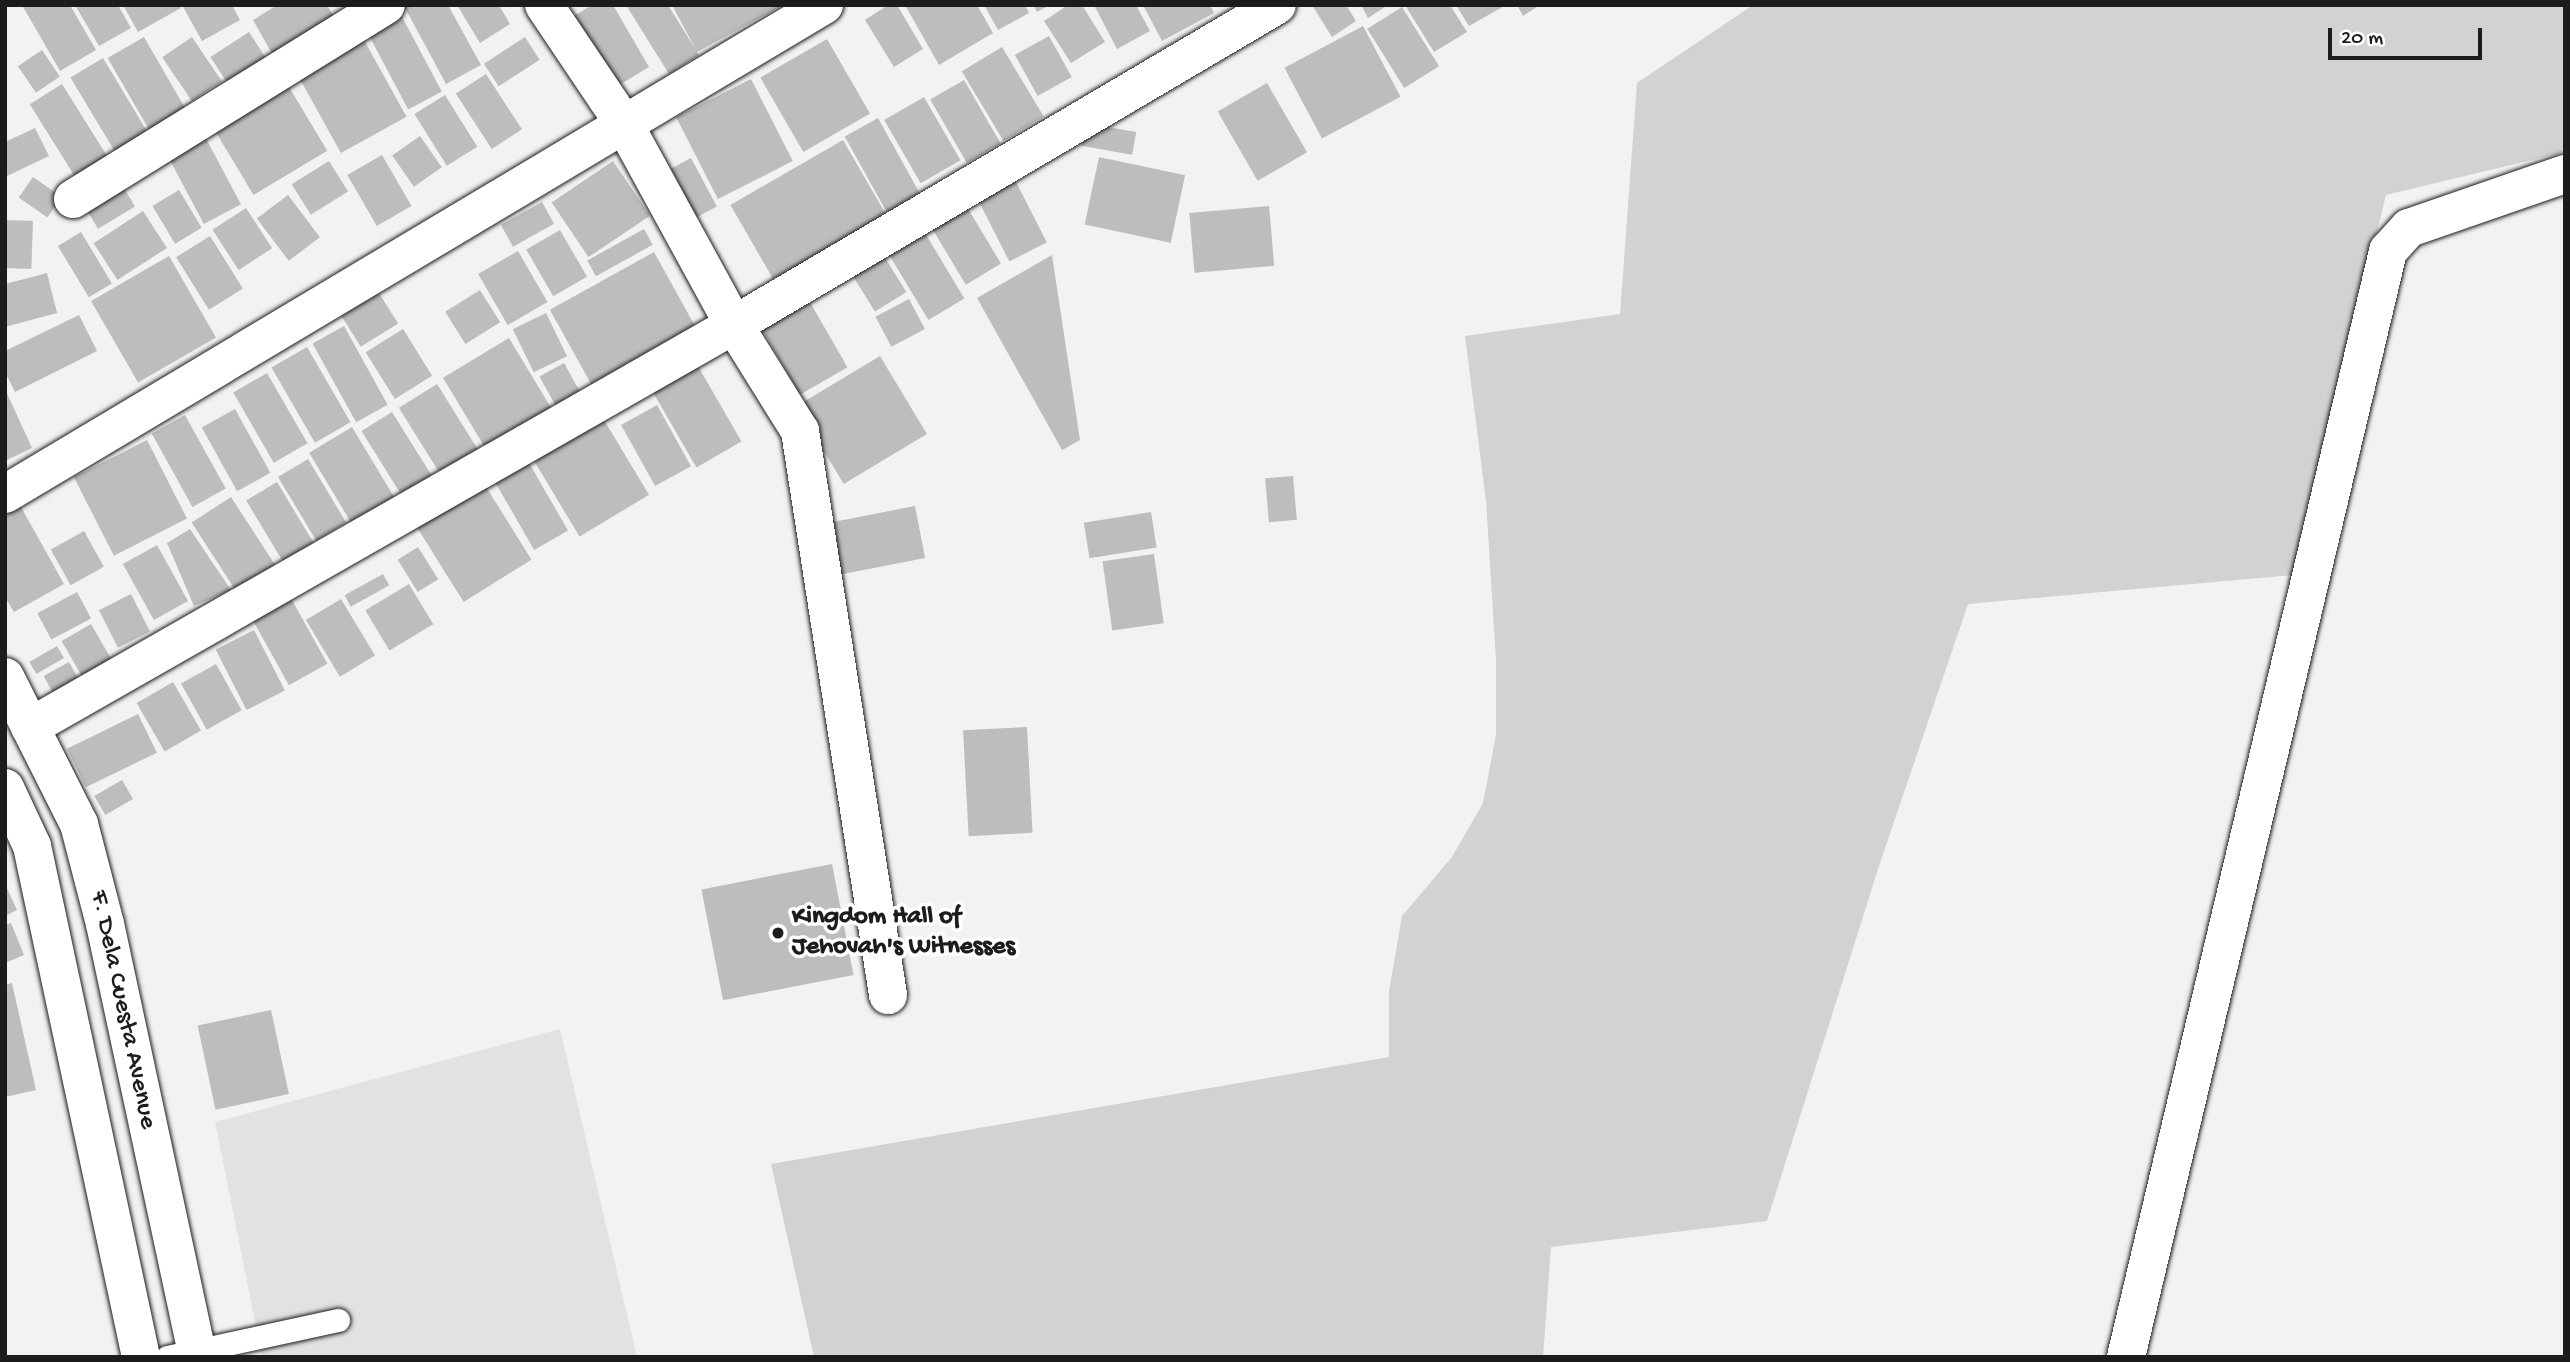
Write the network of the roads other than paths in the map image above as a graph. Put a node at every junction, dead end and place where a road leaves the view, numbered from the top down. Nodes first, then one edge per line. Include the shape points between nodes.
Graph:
1 (386, 5) edge
2 (544, 5) edge
3 (824, 5) edge
4 (1265, 8) edge
5 (624, 124) junction
6 (2565, 174) edge
7 (73, 199) dead end
8 (734, 325) junction
9 (5, 494) edge
10 (5, 677) edge
11 (30, 727) junction
12 (5, 788) edge
13 (888, 995) dead end
14 (338, 1320) dead end
15 (187, 1355) edge
16 (141, 1357) edge
17 (2126, 1357) edge

1 - 7 street
2 - 5 street
3 - 5 street
4 - 8 street
5 - 8 street
5 - 9 street
6 - 17 street via 2409,228 2388,251
8 - 11 street
8 - 13 street via 800,431
10 - 11 street, F. Dela Cuesta Avenue
11 - 15 street, F. Dela Cuesta Avenue via 79,824 105,924
12 - 16 street, F. Dela Cuesta Avenue via 33,846
14 - 15 lane

